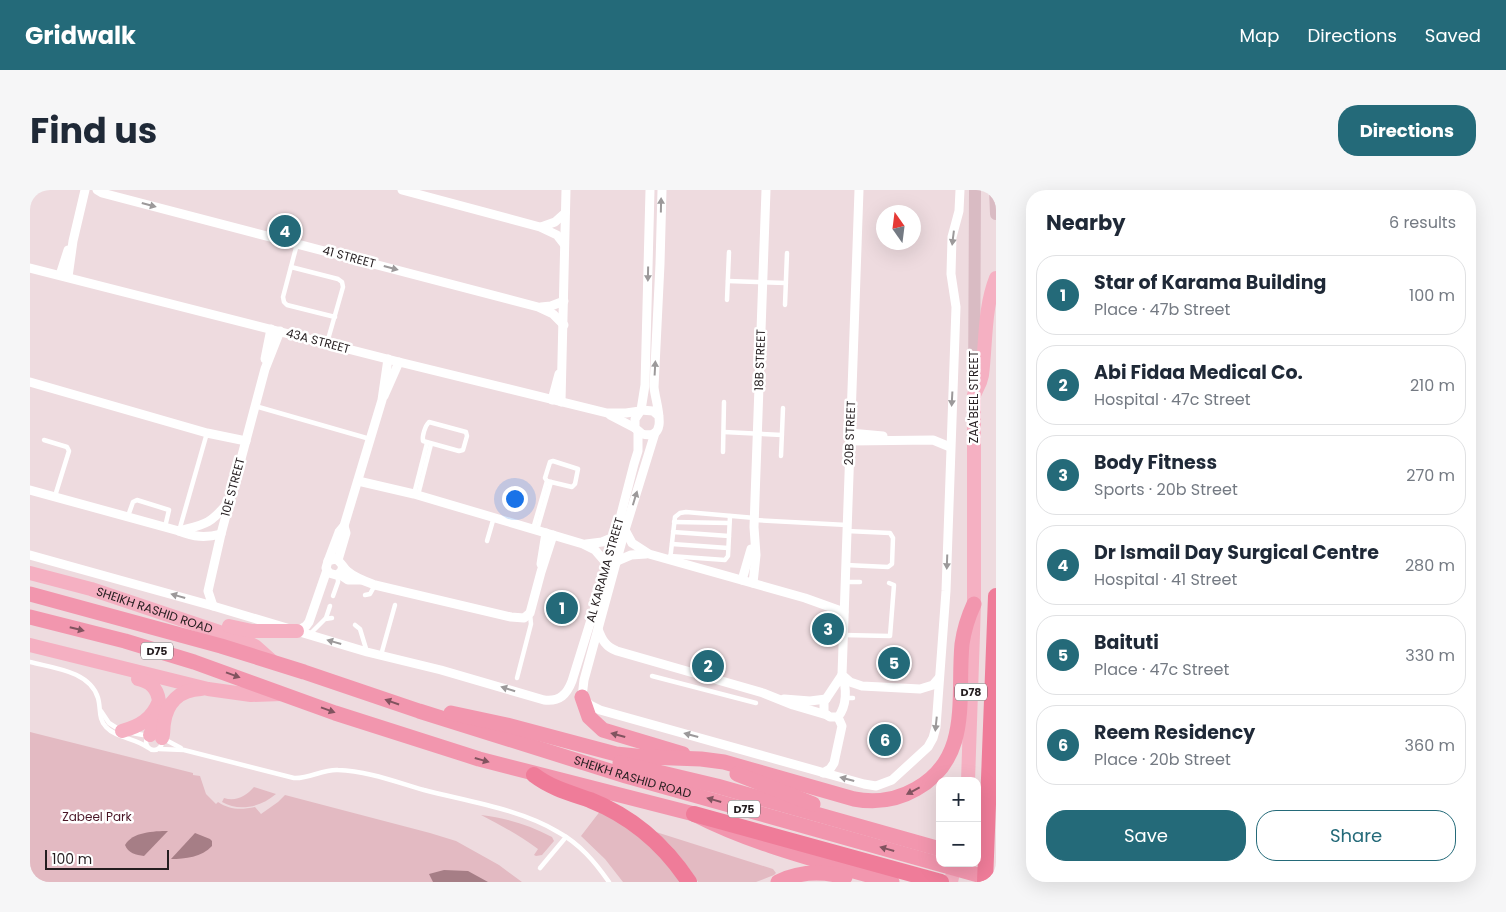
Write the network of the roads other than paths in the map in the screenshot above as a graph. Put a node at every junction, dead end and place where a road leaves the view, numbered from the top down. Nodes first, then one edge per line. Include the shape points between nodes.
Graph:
1 (85, 190) edge
2 (402, 190) edge
3 (566, 190) edge
4 (650, 190) edge
5 (662, 190) edge
6 (766, 190) edge
7 (859, 190) edge
8 (960, 190) edge
9 (975, 190) edge
10 (995, 190) edge
11 (100, 191) edge
12 (82, 204) junction
13 (565, 213) junction
14 (996, 214) edge
15 (540, 227) junction
16 (297, 244) junction
17 (564, 244) junction
18 (729, 252) dead end
19 (787, 253) dead end
20 (291, 267) junction
21 (30, 268) edge
22 (64, 276) junction
23 (996, 278) edge
24 (728, 281) junction
25 (763, 282) junction
26 (786, 283) junction
27 (727, 300) dead end
28 (564, 301) junction
29 (785, 305) dead end
30 (538, 307) junction
31 (335, 317) junction
32 (564, 325) junction
33 (275, 330) junction
34 (328, 343) junction
35 (388, 359) junction
36 (399, 362) junction
37 (563, 364) junction
38 (30, 382) edge
39 (974, 395) junction
40 (382, 400) junction
41 (552, 400) junction
42 (561, 402) junction
43 (724, 402) dead end
44 (255, 406) junction
45 (783, 408) dead end
46 (641, 411) junction
47 (607, 413) junction
48 (659, 416) junction
49 (637, 430) junction
50 (724, 432) junction
51 (207, 433) junction
52 (655, 433) junction
53 (758, 433) junction
54 (951, 433) junction
55 (782, 435) junction
56 (850, 437) junction
57 (370, 439) junction
58 (44, 440) dead end
59 (933, 440) junction
60 (429, 443) junction
61 (244, 445) junction
62 (950, 447) junction
63 (723, 452) dead end
64 (781, 456) dead end
65 (359, 477) junction
66 (549, 481) junction
67 (30, 490) edge
68 (233, 494) junction
69 (416, 494) junction
70 (55, 496) junction
71 (128, 516) junction
72 (730, 516) junction
73 (494, 517) junction
74 (674, 522) junction
75 (729, 523) junction
76 (755, 523) junction
77 (344, 526) junction
78 (165, 527) junction
79 (847, 528) junction
80 (625, 530) junction
81 (179, 531) junction
82 (542, 532) junction
83 (673, 532) junction
84 (221, 534) junction
85 (729, 536) junction
86 (614, 537) junction
87 (487, 541) dead end
88 (583, 544) junction
89 (672, 544) junction
90 (728, 548) junction
91 (649, 554) junction
92 (30, 555) edge
93 (670, 558) junction
94 (617, 561) junction
95 (608, 564) junction
96 (846, 565) junction
97 (328, 566) junction
98 (339, 568) junction
99 (30, 572) edge
100 (742, 580) junction
101 (845, 582) junction
102 (860, 582) dead end
103 (753, 583) junction
104 (889, 583) dead end
105 (375, 585) junction
106 (97, 591) junction
107 (30, 594) edge
108 (365, 595) dead end
109 (334, 596) dead end
110 (996, 596) edge
111 (974, 604) junction
112 (394, 605) dead end
113 (213, 606) junction
114 (330, 606) dead end
115 (844, 608) junction
116 (530, 613) junction
117 (30, 617) edge
118 (355, 625) dead end
119 (598, 629) junction
120 (303, 633) junction
121 (844, 634) junction
122 (30, 645) edge
123 (367, 652) junction
124 (381, 655) junction
125 (30, 662) edge
126 (273, 662) junction
127 (123, 668) junction
128 (842, 675) junction
129 (652, 676) dead end
130 (517, 678) dead end
131 (939, 678) junction
132 (713, 679) junction
133 (208, 689) junction
134 (710, 690) junction
135 (282, 694) junction
136 (582, 697) junction
137 (826, 698) junction
138 (781, 700) junction
139 (159, 701) junction
140 (756, 703) dead end
141 (100, 710) junction
142 (419, 711) junction
143 (827, 715) junction
144 (838, 717) junction
145 (122, 731) junction
146 (155, 741) junction
147 (184, 750) junction
148 (555, 754) junction
149 (823, 773) junction
150 (534, 775) junction
151 (968, 777) edge
152 (694, 814) junction
153 (860, 826) junction
154 (566, 837) junction
155 (936, 852) edge
156 (936, 853) edge
157 (981, 860) edge
158 (996, 864) edge
159 (954, 867) edge
160 (968, 867) edge
161 (540, 868) dead end
162 (935, 880) edge
163 (996, 880) edge
164 (609, 882) edge
165 (689, 882) edge
166 (778, 882) edge
167 (868, 882) edge
168 (892, 882) edge
169 (951, 882) edge
170 (985, 882) edge

1 - 12 street
2 - 15 street
3 - 13 street
4 -> 46 street via 645,392
48 -> 5 street via 654,387
6 - 25 street, 18B STREET
7 - 56 street, 20B STREET
8 -> 54 street via 959,210 952,234 951,274 956,306
9 - 39 main road, ZAA'BEEL STREET
10 - 14 main road
11 - 12 street, 41 STREET
11 -> 16 street, 41 STREET
12 - 22 street
13 - 15 street via 555,222
13 - 17 street
15 - 17 street via 557,235
16 - 20 lane
16 -> 30 street, 41 STREET
17 - 28 street
18 - 24 lane
19 - 26 lane
20 - 31 lane via 342,282
20 - 31 lane via 283,297 285,304
21 - 22 street, 43A STREET
22 - 33 street, 43A STREET
23 - 39 main road, D78 via 987,322 982,375
24 - 25 lane
24 - 27 lane
25 - 26 lane
25 - 53 street, 18B STREET
26 - 29 lane
28 - 30 street, 41 STREET
28 - 32 street
30 - 32 street, 41 STREET via 553,314
31 - 34 lane
32 - 37 street
33 - 34 street, 43A STREET
33 - 44 street, 10E STREET
34 - 35 street, 43A STREET
35 - 36 street, 43A STREET
35 - 40 street
36 - 40 street
36 - 41 street, 43A STREET
37 - 41 street
37 - 42 street
38 - 51 street
39 - 111 main road, ZAA'BEEL STREET / D78
40 - 57 street
41 - 42 street, 43A STREET
42 - 47 street, 43A STREET
43 - 50 lane
44 - 57 lane
44 - 61 street, 10E STREET
45 - 55 lane
46 - 47 street, 43A STREET
46 - 48 street via 653,410
46 - 49 street via 635,419
47 - 49 street, 43A STREET
48 - 52 street via 660,423
49 - 52 street via 646,435
49 - 86 street, AL KARAMA STREET via 638,451
50 - 53 lane
50 - 63 lane
51 - 61 street
51 - 81 lane
80 -> 52 street, AL KARAMA STREET
53 - 55 lane
53 - 76 street, 18B STREET
54 - 59 street
54 - 62 street
55 - 64 lane
56 - 59 street
56 - 79 street, 20B STREET
57 - 65 street
58 - 70 lane via 67,446 69,451
59 - 62 street
60 - 60 lane via 460,451 464,448 467,433 429,422 422,439
60 - 69 lane
61 - 68 street, 10E STREET
62 -> 131 street via 946,591
65 - 69 street
65 - 77 street
66 - 66 lane via 572,487 578,469 551,460 545,476
66 - 82 lane
67 - 70 street
68 - 81 street via 208,523
68 - 84 street, 10E STREET
69 - 73 street
70 - 71 street
71 - 78 street
71 - 78 lane via 133,502 137,500 169,510
72 - 74 lane via 683,512 676,516
72 - 75 lane
72 - 76 lane
73 - 82 street
73 - 87 lane
74 - 75 lane
74 - 83 lane
75 - 85 lane
76 - 79 lane
76 - 100 street, 18B STREET via 750,558
76 - 103 street, 18B STREET
77 - 97 street
77 - 98 street via 346,533
78 - 81 street
79 - 96 street, 20B STREET
79 - 96 lane via 890,533 892,564 888,567
80 - 91 street via 636,547
80 - 94 street, AL KARAMA STREET
81 - 84 street via 200,537
82 - 88 street
82 - 116 street via 541,572
83 - 85 lane
83 - 89 lane
84 - 113 street, 10E STREET via 208,591
85 - 90 lane
86 - 88 street
86 - 95 street, AL KARAMA STREET
88 - 95 street
89 - 90 lane
89 - 93 lane
90 - 93 lane via 728,556 723,561
91 - 93 street
91 - 94 street via 636,554
113 -> 92 street
93 - 100 street
94 - 119 street, AL KARAMA STREET
95 -> 124 street, AL KARAMA STREET via 572,681 565,695 555,700 544,700
96 - 101 street, 20B STREET
97 - 98 street via 331,574
97 - 98 street via 333,559
97 - 120 street
98 - 105 street
98 - 109 lane via 339,587
99 - 106 main road, SHEIKH RASHID ROAD / D75
100 - 103 street
101 - 102 lane
101 - 115 street, 20B STREET
103 - 115 street
104 - 121 lane via 894,586 890,636
105 - 108 lane via 370,594
105 - 116 street via 518,618
106 - 120 main road via 117,592 244,630
106 - 126 main road, SHEIKH RASHID ROAD / D75 via 248,642
107 - 126 highway, SHEIKH RASHID ROAD / D75
110 - 170 highway
111 -> 142 highway via 962,646 957,735 947,760 927,782 892,799 863,801 712,760 616,754 472,717
111 - 151 main road, D78
112 - 124 lane
113 - 120 street
114 - 120 lane via 329,618
115 - 121 street, 20B STREET
116 - 130 lane via 531,624
117 -> 135 highway, SHEIKH RASHID ROAD / D75 via 168,654
118 - 123 lane via 360,629
119 - 132 street via 610,649
119 - 136 street, AL KARAMA STREET
123 -> 120 street
121 - 128 street, 20B STREET
122 - 127 main road, SHEIKH RASHID ROAD / D75
123 - 124 street
125 - 141 lane via 80,677 94,689
142 -> 126 highway, SHEIKH RASHID ROAD / D75
127 - 133 main road, SHEIKH RASHID ROAD / D75
127 - 139 main road via 132,677 154,687
128 - 131 street via 852,685 920,688 933,685
128 - 137 street
128 - 144 street, 20B STREET via 849,698
129 - 134 lane
131 -> 149 street via 933,738 924,752 892,780 882,785 870,785
132 - 134 lane
132 - 138 street
133 - 135 main road, SHEIKH RASHID ROAD / D75 via 251,695
133 - 146 main road via 182,693 170,702
134 - 140 lane
135 -> 150 highway, SHEIKH RASHID ROAD / D75 via 388,731
149 -> 136 street via 600,710
153 -> 136 highway via 720,767 603,730 590,717
137 - 138 street
137 - 143 street via 823,710
138 - 143 street
139 - 145 main road via 148,719
139 - 146 main road
141 - 145 lane
141 - 146 lane via 102,721 115,734 139,741
142 - 148 highway, SHEIKH RASHID ROAD / D75
143 - 144 street
144 - 149 street via 842,726 834,763
145 - 146 lane
146 - 147 lane
146 - 147 lane via 168,740
147 - 154 lane via 294,778 337,769 373,776 530,818
148 - 153 highway via 648,769
156 -> 148 highway, SHEIKH RASHID ROAD / D75 via 636,778
150 - 152 highway, SHEIKH RASHID ROAD / D75
150 - 165 highway via 554,788 605,807 632,822 664,848
152 - 162 highway
152 - 168 highway, SHEIKH RASHID ROAD via 756,841
153 - 155 highway
154 - 161 lane
154 - 164 lane via 589,856
157 - 158 highway
159 - 169 main road
160 - 163 highway, SHEIKH RASHID ROAD / D75
166 - 167 highway via 811,872

